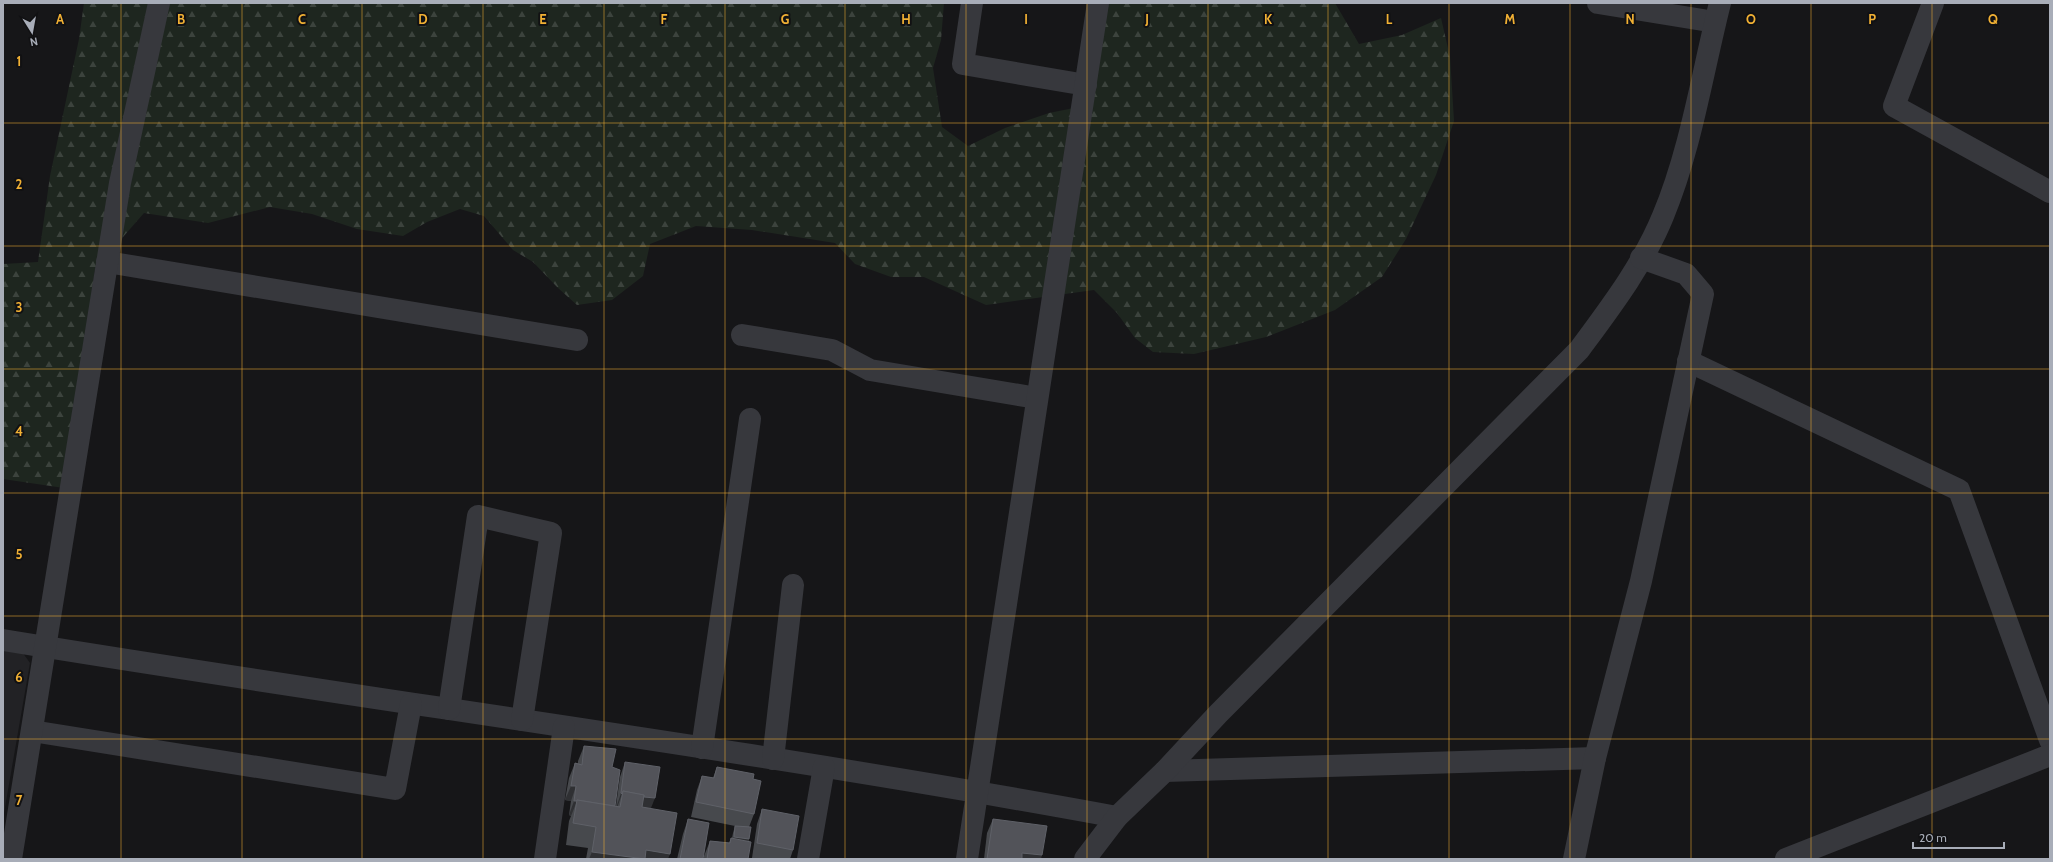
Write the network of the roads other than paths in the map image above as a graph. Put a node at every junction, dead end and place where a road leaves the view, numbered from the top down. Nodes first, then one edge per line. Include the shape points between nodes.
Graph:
1 (159, 3) edge
2 (972, 3) edge
3 (1098, 3) edge
4 (1598, 3) edge
5 (1933, 3) edge
6 (1718, 12) edge
7 (1086, 85) junction
8 (2050, 192) edge
9 (1641, 258) junction
10 (107, 262) junction
11 (742, 335) dead end
12 (576, 340) dead end
13 (1688, 361) junction
14 (1037, 398) junction
15 (750, 419) dead end
16 (793, 585) dead end
17 (3, 640) edge
18 (46, 647) junction
19 (411, 704) junction
20 (449, 709) junction
21 (522, 720) junction
22 (564, 727) junction
23 (32, 731) junction
24 (2050, 740) edge
25 (702, 748) junction
26 (2050, 755) edge
27 (1595, 758) junction
28 (773, 759) junction
29 (824, 767) junction
30 (1165, 771) junction
31 (978, 792) junction
32 (1117, 818) junction
33 (11, 859) edge
34 (545, 859) edge
35 (808, 859) edge
36 (967, 859) edge
37 (1085, 859) edge
38 (1574, 859) edge
39 (1786, 859) edge

1 - 10 street via 120,183
2 - 7 street via 964,64
3 - 7 street
4 - 6 street
5 - 8 street via 1894,106
6 - 9 street via 1679,172 1662,217
7 - 14 street
9 - 13 street via 1686,274 1703,294
9 - 30 street via 1614,302 1579,350 1229,703
10 - 12 street
10 - 18 street
11 - 14 street via 832,350 870,370
13 - 24 street via 1959,490
13 - 27 street via 1641,581
14 - 31 street
15 - 25 street
16 - 28 street
17 - 18 street
18 - 19 street
18 - 23 street
19 - 20 street
19 - 23 street via 395,790
20 - 21 street
20 - 21 street via 478,516 551,533
21 - 22 street
22 - 25 street
22 - 34 street
23 - 33 street
25 - 28 street
26 - 39 street
27 - 30 street
27 - 38 street
28 - 29 street
29 - 31 street
29 - 35 street
30 - 32 street
31 - 32 street
31 - 36 street
32 - 37 street

